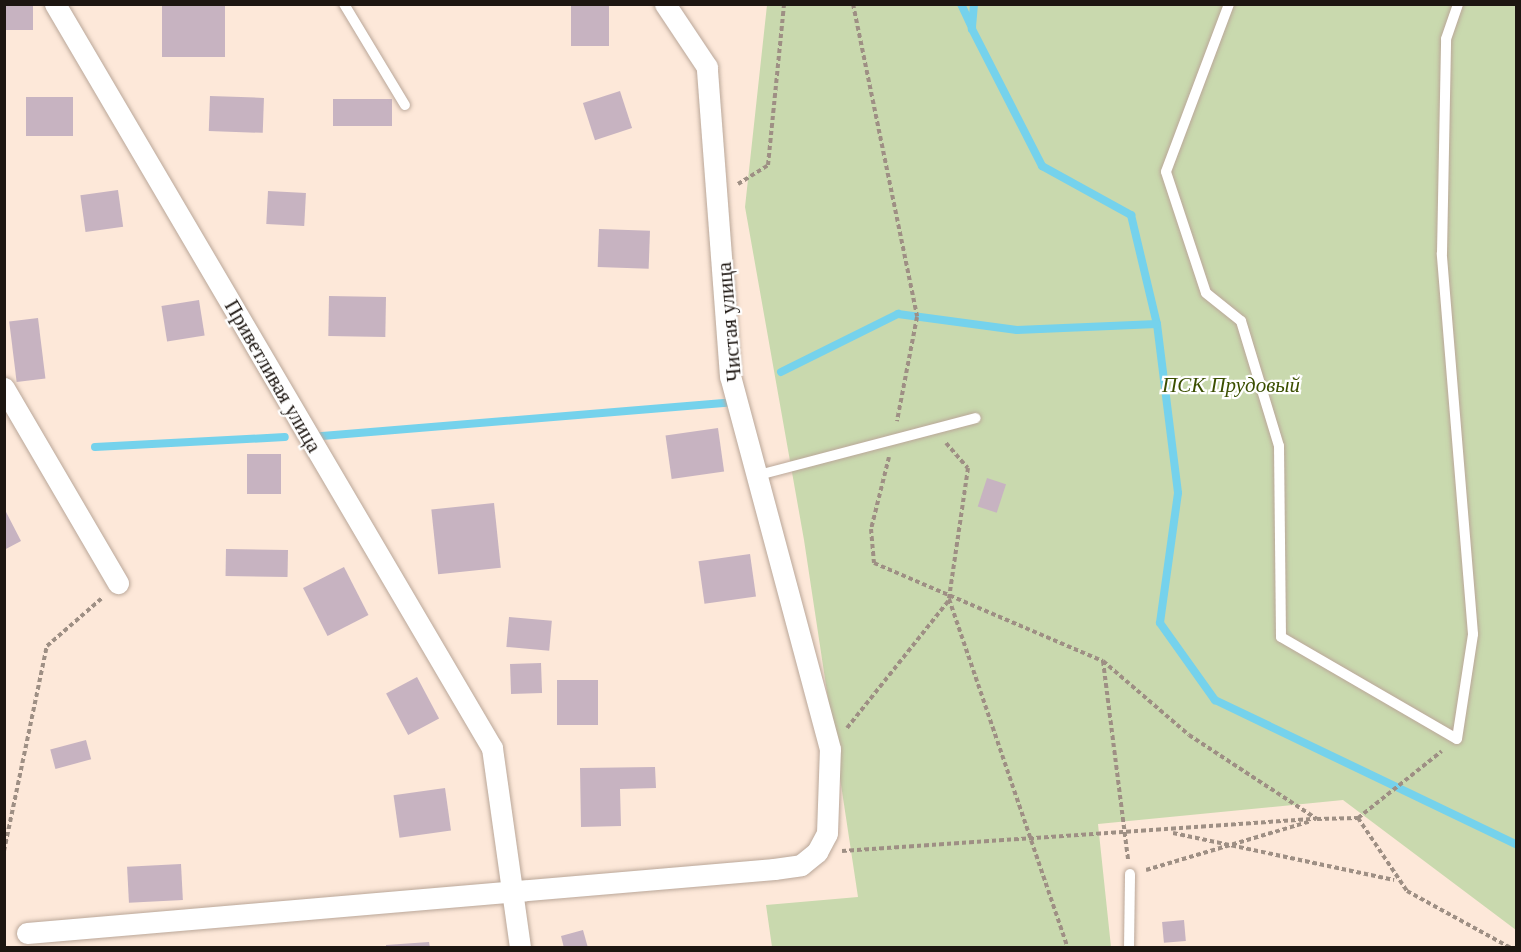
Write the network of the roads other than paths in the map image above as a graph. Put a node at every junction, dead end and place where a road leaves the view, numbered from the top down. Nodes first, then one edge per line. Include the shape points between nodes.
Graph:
1 (55, 4) edge
2 (344, 4) edge
3 (664, 4) edge
4 (1228, 4) edge
5 (1458, 4) edge
6 (405, 105) dead end
7 (4, 388) edge
8 (976, 418) dead end
9 (755, 476) junction
10 (118, 583) road end
11 (1130, 874) road end
12 (513, 892) junction
13 (27, 933) dead end
14 (520, 948) edge
15 (1129, 948) edge

1 - 12 street, Приветливая улица via 492,748
2 - 6 lane
3 - 9 street, Чистая улица via 707,67 720,195 730,376
4 - 5 lane via 1166,172 1206,293 1240,321 1279,446 1281,637 1457,739 1473,634 1442,253 1446,39
7 - 10 street
8 - 9 lane
9 - 12 street, Чистая улица via 830,750 827,833 817,852 801,865 774,869
11 - 15 lane
12 - 13 street
12 - 14 street

